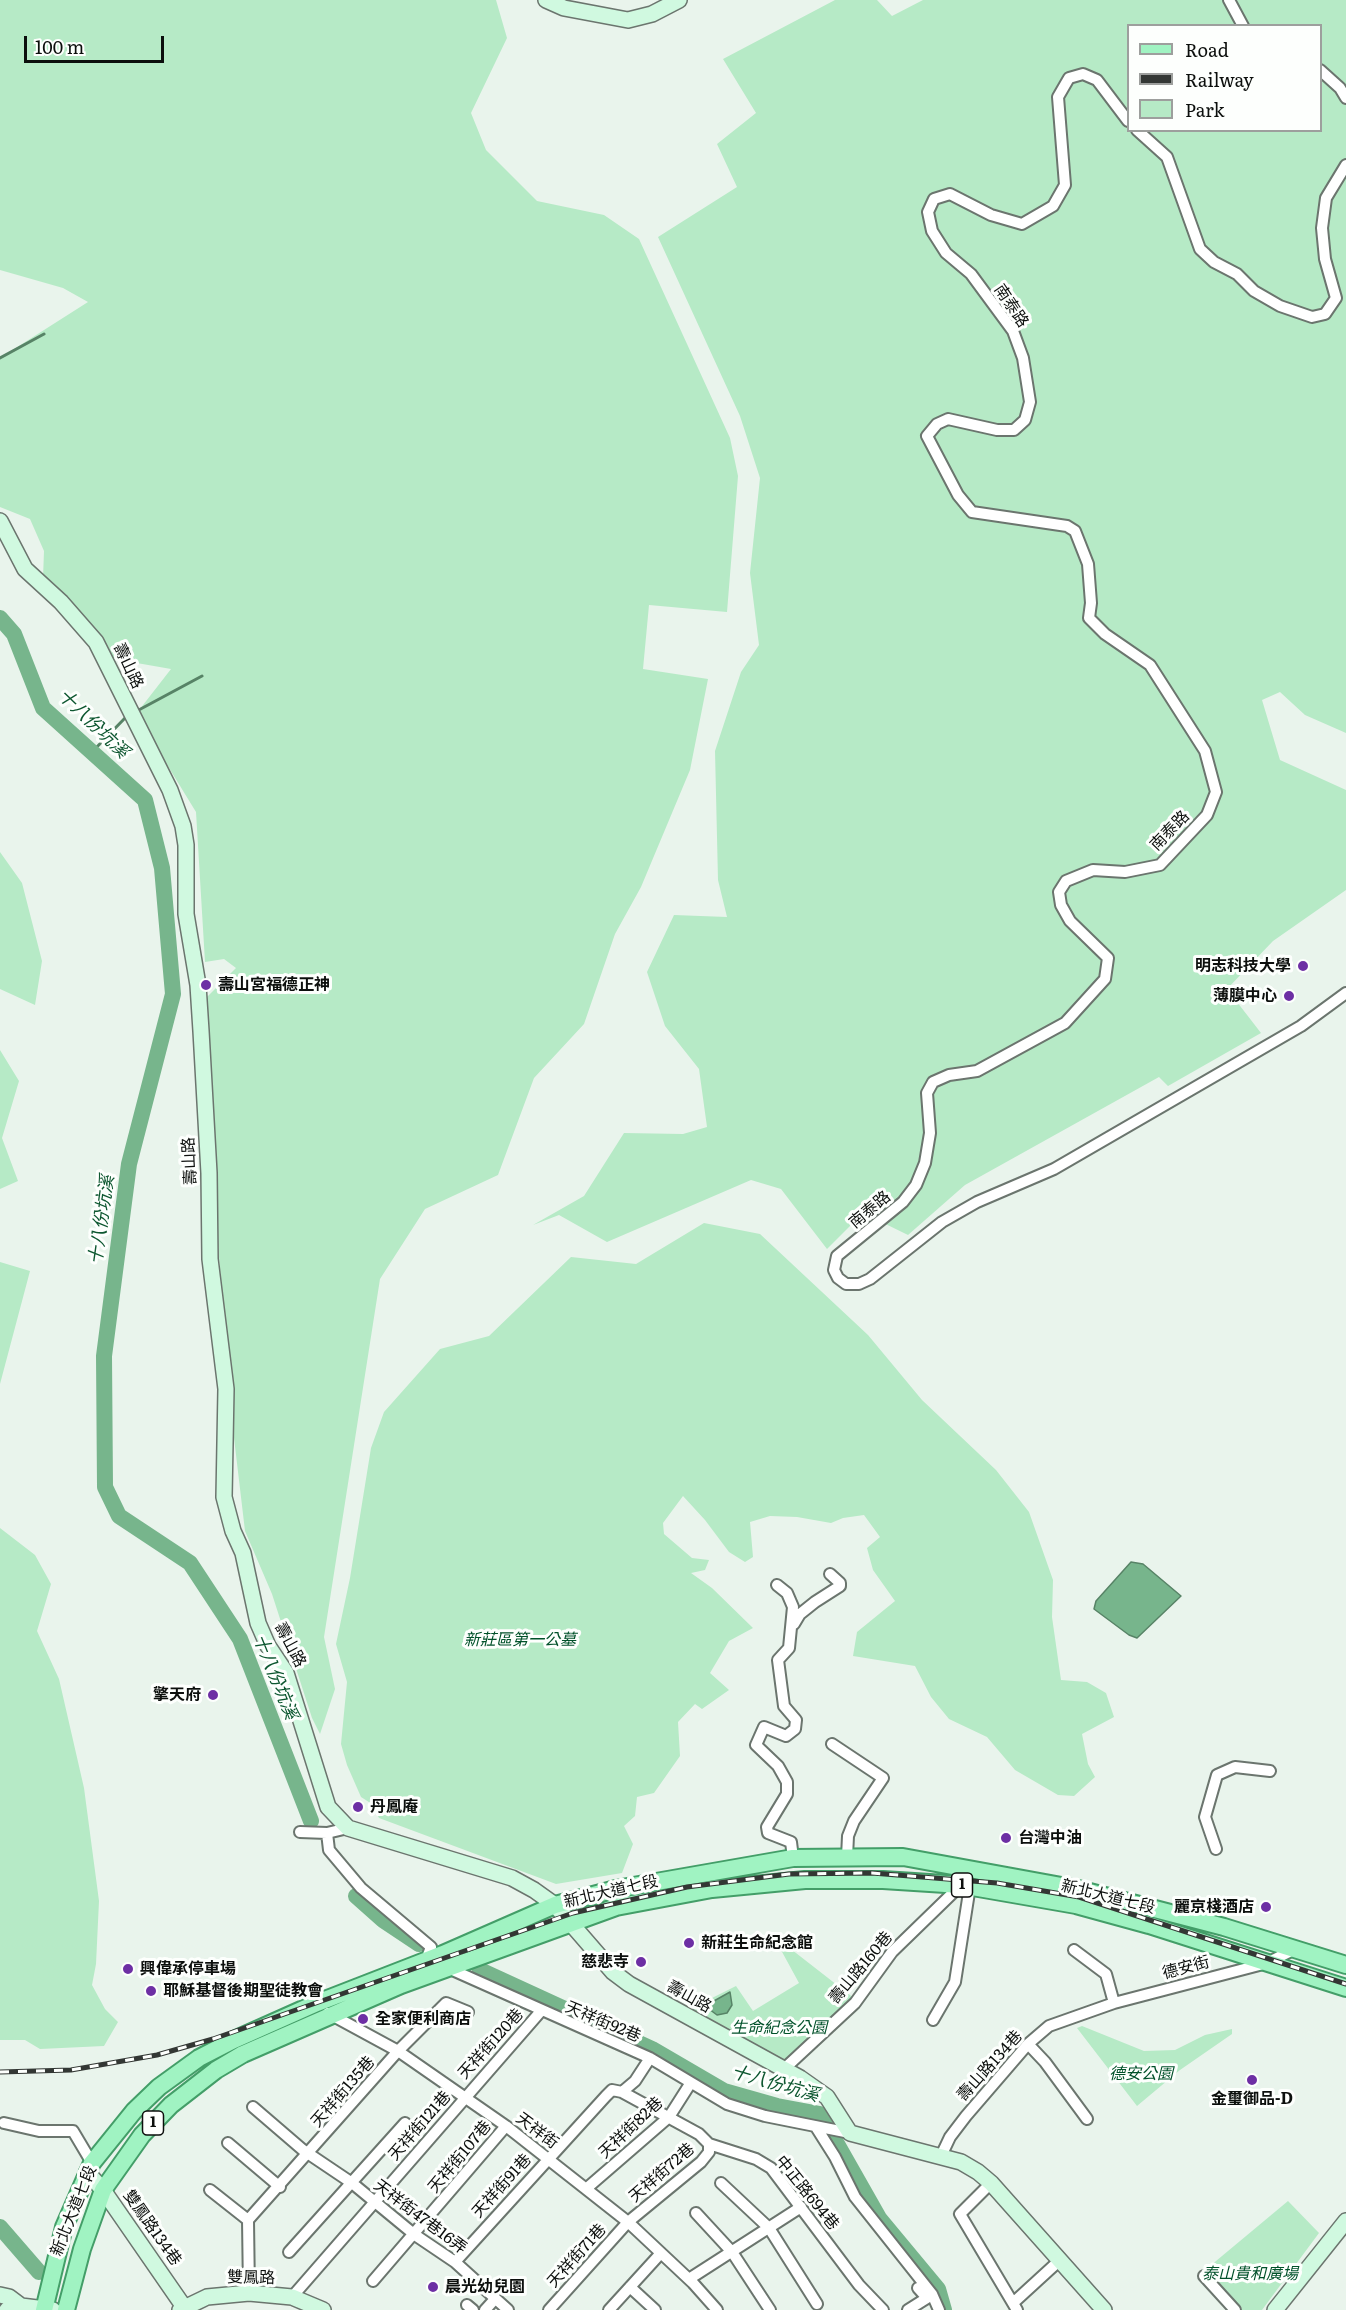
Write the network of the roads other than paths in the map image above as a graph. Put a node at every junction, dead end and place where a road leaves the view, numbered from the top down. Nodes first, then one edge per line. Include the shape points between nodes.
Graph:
1 (546, 0) edge
2 (679, 0) edge
3 (1229, 0) edge
4 (1243, 24) edge
5 (1322, 72) edge
6 (1346, 98) edge
7 (1127, 121) edge
8 (1139, 132) edge
9 (1346, 165) edge
10 (0, 521) edge
11 (1346, 993) edge
12 (830, 1574) dead end
13 (777, 1585) dead end
14 (791, 1630) junction
15 (832, 1744) dead end
16 (1270, 1771) dead end
17 (348, 1828) junction
18 (300, 1832) dead end
19 (327, 1833) junction
20 (1216, 1849) dead end
21 (847, 1857) junction
22 (793, 1858) junction
23 (965, 1886) junction
24 (555, 1905) junction
25 (569, 1922) junction
26 (1295, 1949) junction
27 (1074, 1950) dead end
28 (426, 1960) junction
29 (1267, 1963) junction
30 (1346, 1965) edge
31 (447, 1968) junction
32 (1346, 1988) edge
33 (317, 2002) junction
34 (1114, 2003) junction
35 (540, 2011) junction
36 (468, 2012) dead end
37 (332, 2016) junction
38 (933, 2020) dead end
39 (1028, 2044) junction
40 (398, 2051) junction
41 (650, 2058) junction
42 (784, 2069) junction
43 (690, 2084) junction
44 (622, 2092) junction
45 (464, 2096) junction
46 (252, 2107) dead end
47 (669, 2117) junction
48 (1087, 2119) dead end
49 (4, 2123) dead end
50 (405, 2123) dead end
51 (506, 2126) junction
52 (817, 2127) junction
53 (848, 2132) junction
54 (228, 2143) dead end
55 (709, 2144) junction
56 (310, 2153) junction
57 (941, 2156) junction
58 (547, 2158) junction
59 (89, 2168) junction
60 (352, 2183) junction
61 (721, 2183) dead end
62 (991, 2183) junction
63 (280, 2187) junction
64 (587, 2188) junction
65 (103, 2190) junction
66 (210, 2190) dead end
67 (846, 2197) dead end
68 (374, 2202) junction
69 (801, 2207) junction
70 (696, 2213) dead end
71 (248, 2220) junction
72 (1346, 2221) edge
73 (628, 2222) junction
74 (769, 2228) junction
75 (415, 2235) junction
76 (288, 2252) dead end
77 (732, 2252) junction
78 (662, 2253) junction
79 (1060, 2260) junction
80 (455, 2262) junction
81 (1204, 2277) dead end
82 (689, 2279) junction
83 (374, 2281) dead end
84 (630, 2287) junction
85 (249, 2293) junction
86 (0, 2295) edge
87 (292, 2297) junction
88 (495, 2299) junction
89 (817, 2304) dead end
90 (1015, 2307) edge
91 (182, 2308) edge
92 (8, 2309) edge
93 (47, 2309) edge
94 (716, 2309) edge
95 (66, 2310) edge
96 (323, 2310) edge
97 (485, 2310) edge
98 (507, 2310) edge
99 (549, 2310) edge
100 (609, 2310) edge
101 (655, 2310) edge
102 (770, 2310) edge
103 (883, 2310) edge
104 (908, 2310) edge
105 (939, 2310) edge
106 (1104, 2310) edge
107 (1234, 2310) edge
108 (1275, 2310) edge

1 - 2 street via 564,8 628,20 652,14
3 - 4 street
5 - 6 street
7 - 11 street, 南泰路 via 1097,80 1083,74 1069,78 1058,97 1065,185 1053,206 1022,224 991,215 950,194 934,198 928,212 932,231 946,253 971,274 1013,331 1023,357 1030,402 1025,420 1014,430 948,419 937,424 927,436 958,495 972,512 1067,526 1075,531 1088,564 1089,618 1150,665 1205,751 1216,792 1207,815 1160,865 1125,872 1093,870 1066,881 1059,891 1061,905 1070,921 1108,958 1105,979 1065,1023 977,1071 933,1082 927,1093 930,1133 916,1185 903,1202 837,1256 834,1270 838,1278 846,1284 870,1279 942,1222 977,1202 1054,1169 1301,1026
8 - 9 street via 1167,157 1200,249 1254,291 1280,306 1312,317 1325,314 1336,298 1325,259 1322,228 1326,198
10 - 17 street, 壽山路 via 25,569 96,642 170,790 183,826 186,914 201,1031 210,1259 227,1400 224,1497 243,1553 258,1623 286,1673 325,1802
12 - 14 street via 840,1586 800,1614
13 - 14 street via 787,1593 793,1607
14 - 22 street via 789,1648 778,1660 784,1706 796,1720 795,1729 786,1736 764,1726 756,1745 788,1782 787,1794 768,1833 791,1842
15 - 21 street via 883,1778 854,1821 848,1836
16 - 20 street via 1235,1767 1217,1775 1205,1817
17 - 19 street
17 - 24 street, 壽山路 via 512,1878
18 - 19 street
19 - 28 street via 329,1850 361,1888 431,1947
21 - 22 main road, 新北大道七段 / 1
21 - 26 main road, 新北大道七段 / 1 via 903,1857 1078,1889
22 - 24 main road, 新北大道七段 / 1 via 616,1889
23 - 25 main road, 新北大道七段 / 1 via 805,1880 712,1889 616,1907
23 - 29 main road, 新北大道七段 / 1 via 1076,1905
23 - 38 street via 955,1982
23 - 42 street, 壽山路160巷 via 892,1952 855,2003
24 - 25 street, 壽山路
24 - 28 main road, 新北大道七段 / 1
25 - 31 main road, 新北大道七段 / 1
25 - 42 street, 壽山路 via 613,1972 629,1984
26 - 29 street, 德安街
26 - 30 main road, 新北大道七段 / 1
27 - 34 street via 1106,1974
28 - 33 main road, 新北大道七段 / 1
29 - 32 main road, 新北大道七段 / 1
29 - 34 street, 德安街
31 - 35 street, 天祥街92巷
31 - 37 main road, 新北大道七段 / 1
33 - 37 street, 天祥街
33 - 59 main road, 新北大道七段 / 1 via 199,2058 159,2087 134,2111
34 - 39 street, 壽山路134巷 via 1049,2026
35 - 41 street, 天祥街92巷
35 - 45 street, 天祥街120巷
36 - 40 street, 天祥街135巷 via 446,2003
37 - 40 street, 天祥街
37 - 65 main road, 新北大道七段 / 1 via 216,2070 171,2105 142,2135
39 - 48 street
39 - 57 street, 壽山路134巷 via 966,2116
40 - 45 street, 天祥街
40 - 56 street, 天祥街135巷
41 - 43 street
41 - 44 street, 天祥街92巷 via 635,2081
42 - 53 street, 壽山路 via 827,2097
43 - 47 street, 天祥街82巷
43 - 52 street via 727,2104
44 - 47 street, 中正路694巷
44 - 58 street, 天祥街92巷 via 612,2090
45 - 51 street, 天祥街
45 - 68 street, 天祥街121巷
46 - 56 street, 天祥街47巷16弄
47 - 55 street, 中正路694巷
47 - 64 street, 天祥街82巷
49 - 59 street via 39,2131 73,2131
50 - 60 street
51 - 58 street, 天祥街
51 - 75 street, 天祥街107巷
52 - 53 street
52 - 105 street via 855,2197 932,2294
53 - 57 street
54 - 63 street
55 - 69 street, 中正路694巷 via 764,2162
55 - 73 street, 天祥街72巷 via 701,2162
56 - 60 street, 天祥街47巷16弄
56 - 63 street, 天祥街135巷
57 - 62 street via 961,2162
58 - 64 street, 天祥街
58 - 80 street, 天祥街91巷
59 - 65 street, 雙鳳路134巷
59 - 93 main road, 新北大道七段 / 1 via 64,2226
60 - 68 street, 天祥街47巷16弄
60 - 76 street
61 - 74 street
62 - 79 street
62 - 90 street via 960,2214
63 - 71 street, 天祥街135巷
64 - 73 street, 天祥街
65 - 91 street, 雙鳳路134巷
65 - 95 main road, 新北大道七段 / 1
66 - 71 street
67 - 104 street, 中正路694巷 via 927,2298
68 - 75 street, 天祥街47巷16弄
68 - 87 street, 天祥街121巷
69 - 74 street
69 - 103 street, 中正路694巷
70 - 77 street
71 - 85 street
72 - 108 street
73 - 78 street, 天祥街
73 - 99 street, 天祥街71巷
74 - 77 street
74 - 89 street
75 - 80 street, 天祥街47巷16弄
75 - 83 street, 天祥街107巷
77 - 82 street
77 - 102 street
78 - 82 street, 天祥街
78 - 84 street
79 - 90 street
79 - 106 street
80 - 88 street, 天祥街47巷16弄
81 - 107 street
82 - 94 street, 天祥街
84 - 100 street
84 - 101 street
85 - 87 street, 雙鳳路
85 - 91 street, 雙鳳路 via 207,2298
86 - 92 street via 9,2297
87 - 96 street, 雙鳳路
88 - 97 street
88 - 98 street, 天祥街47巷16弄
92 - 93 street

